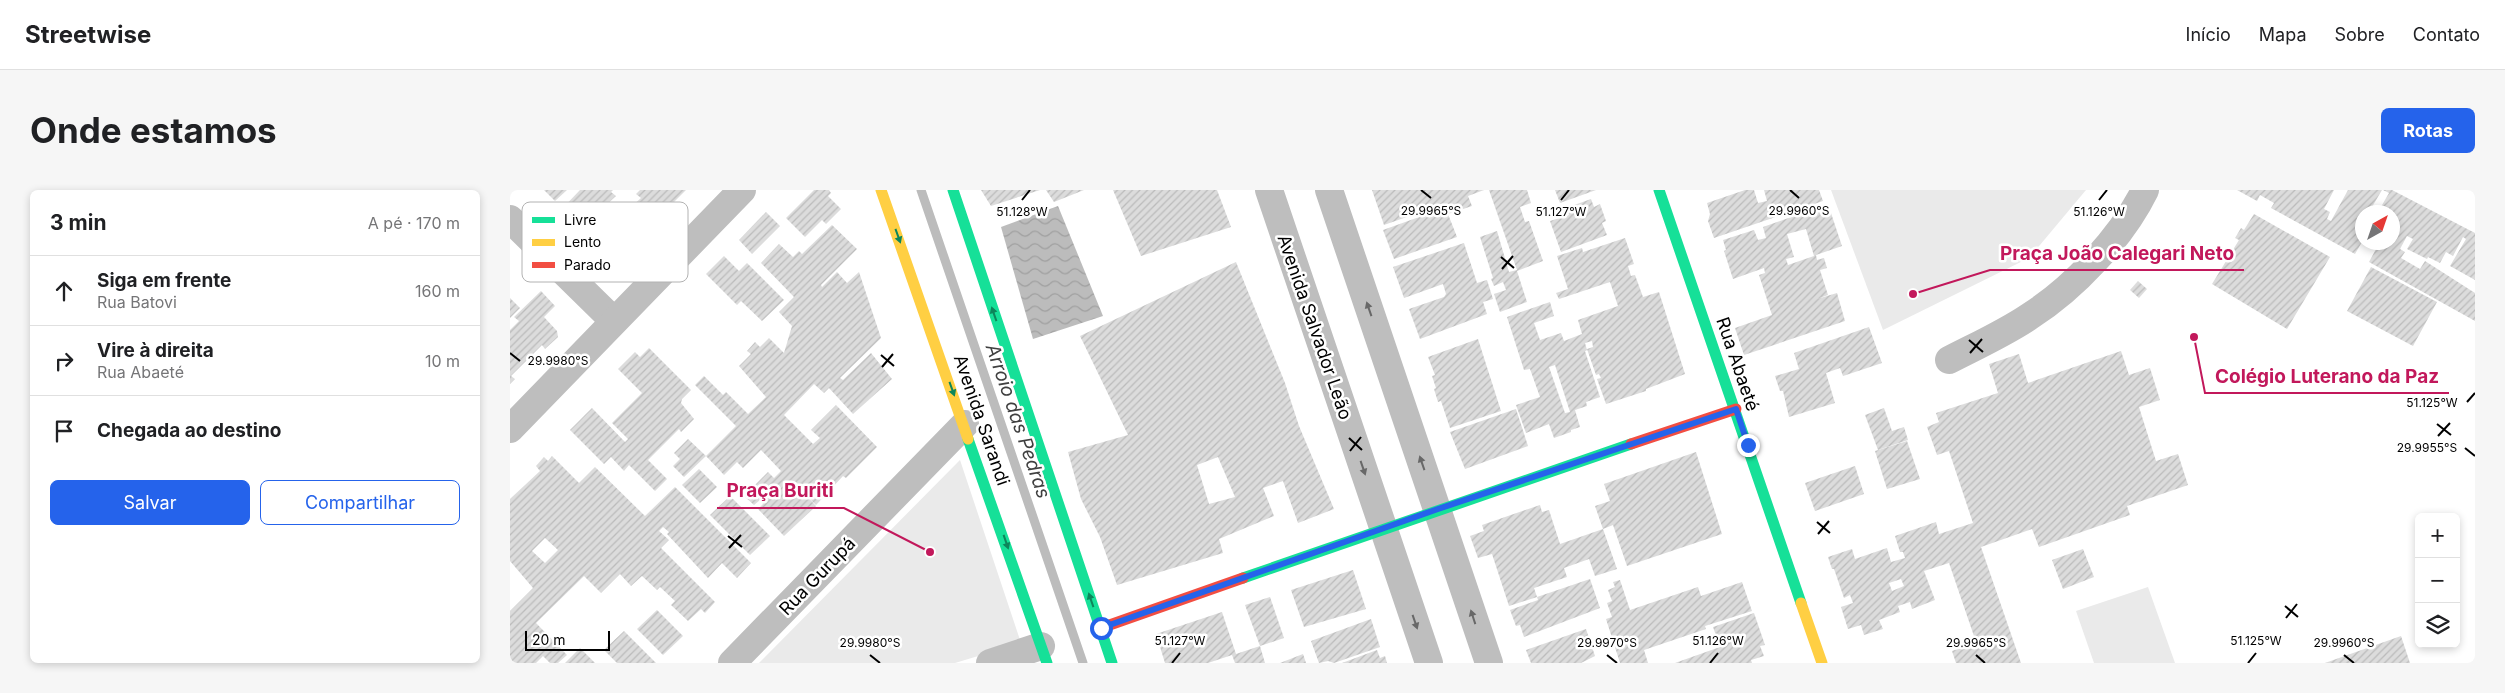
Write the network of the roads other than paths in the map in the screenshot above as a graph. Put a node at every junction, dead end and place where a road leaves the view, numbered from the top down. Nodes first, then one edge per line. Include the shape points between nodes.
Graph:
1 (742, 190) edge
2 (882, 190) edge
3 (953, 190) edge
4 (1269, 190) edge
5 (1329, 190) edge
6 (1659, 190) edge
7 (2146, 190) edge
8 (510, 219) edge
9 (522, 231) edge
10 (688, 245) edge
11 (574, 282) edge
12 (652, 282) edge
13 (614, 321) junction
14 (1949, 360) dead end
15 (1736, 409) junction
16 (965, 424) junction
17 (510, 428) edge
18 (1438, 509) junction
19 (1383, 528) junction
20 (1101, 628) junction
21 (1044, 654) edge
22 (732, 663) edge
23 (990, 663) edge
24 (1112, 663) edge
25 (1430, 663) edge
26 (1488, 663) edge
27 (1822, 663) edge

1 - 10 street
2 -> 16 street, Avenida Sarandi
20 -> 3 street
4 -> 19 street, Avenida Salvador Leão
18 -> 5 street
6 - 15 street, Rua Abaeté
7 - 14 street via 2106,246 2057,296 2030,317
8 - 9 street
11 - 13 street
12 - 13 street
13 - 17 street
15 - 18 street
15 - 27 street, Rua Abaeté
16 -> 21 street, Avenida Sarandi
16 - 22 street, Rua Gurupá
18 - 19 street
26 -> 18 street
19 - 20 street
19 -> 25 street, Avenida Salvador Leão
20 - 24 street
21 - 23 street

